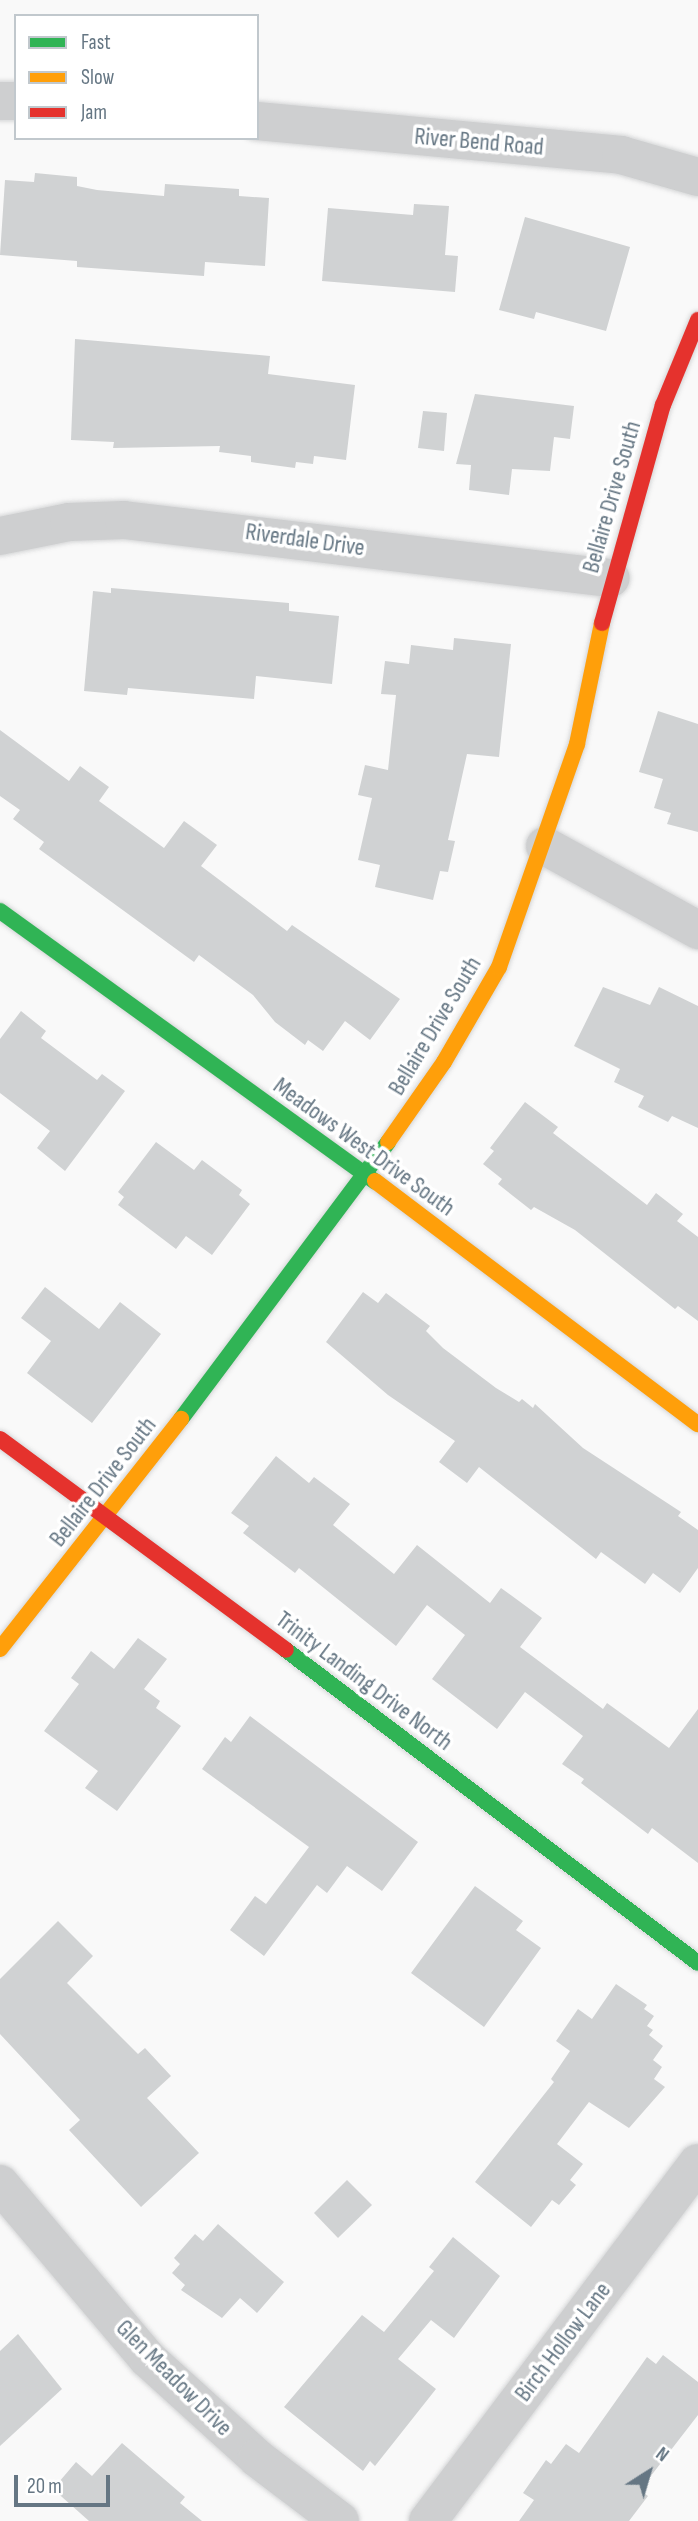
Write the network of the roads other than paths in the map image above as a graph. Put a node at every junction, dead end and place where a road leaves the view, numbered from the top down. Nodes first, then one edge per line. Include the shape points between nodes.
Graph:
1 (259, 121) edge
2 (698, 177) edge
3 (698, 320) edge
4 (0, 536) edge
5 (611, 578) junction
6 (545, 846) junction
7 (0, 911) edge
8 (698, 930) edge
9 (365, 1174) junction
10 (698, 1424) edge
11 (0, 1439) edge
12 (108, 1515) junction
13 (0, 1649) edge
14 (698, 1963) edge
15 (698, 2163) edge
16 (0, 2184) edge
17 (340, 2521) edge
18 (428, 2521) edge

1 - 2 street, River Bend Road via 621,155
3 - 5 street, Bellaire Drive South via 663,405
4 - 5 street, Riverdale Drive via 69,522 124,520
5 - 6 street, Bellaire Drive South via 578,744
6 - 8 street
6 - 9 street, Bellaire Drive South via 499,967 444,1062
7 - 9 street, Meadows West Drive South
9 - 10 street, Meadows West Drive South
9 - 12 street, Bellaire Drive South
11 - 12 street, Trinity Landing Drive North
12 - 13 street, Bellaire Drive South
12 - 14 street, Trinity Landing Drive North
15 - 18 street, Birch Hollow Lane
16 - 17 street, Glen Meadow Drive via 148,2359 257,2458

